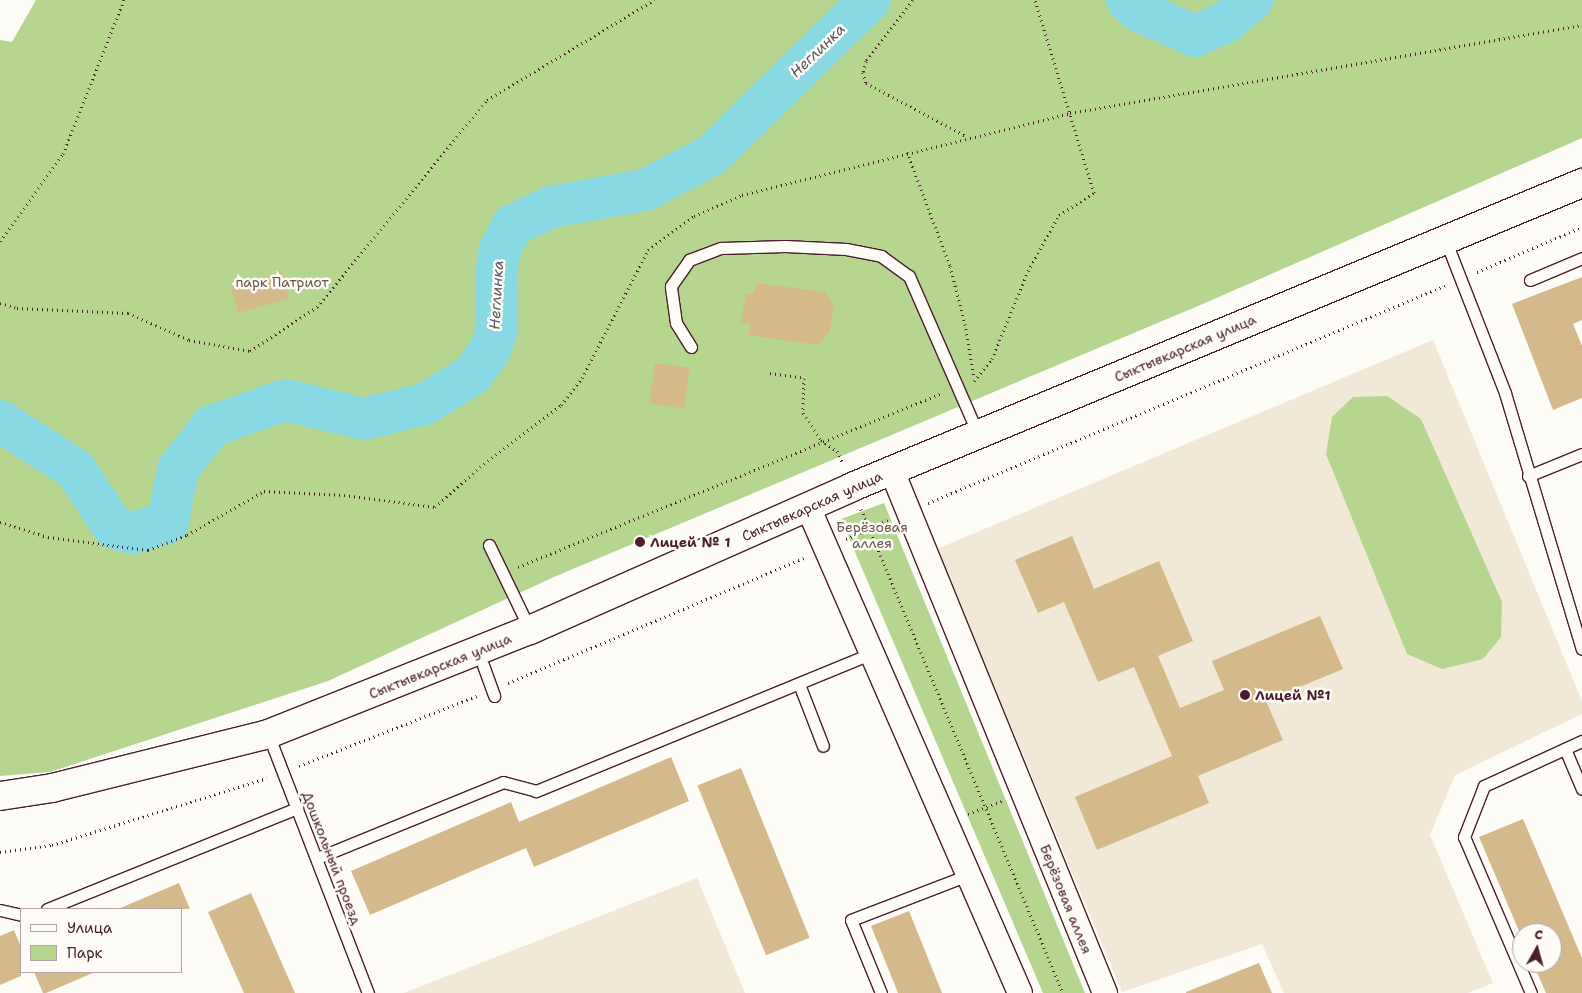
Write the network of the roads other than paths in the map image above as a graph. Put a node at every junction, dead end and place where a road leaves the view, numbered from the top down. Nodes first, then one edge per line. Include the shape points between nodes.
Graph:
1 (1582, 183) edge
2 (1445, 239) junction
3 (1582, 258) edge
4 (1530, 280) dead end
5 (691, 347) dead end
6 (978, 434) junction
7 (1582, 454) edge
8 (892, 471) junction
9 (1528, 476) junction
10 (808, 507) junction
11 (490, 545) dead end
12 (530, 630) junction
13 (1582, 649) edge
14 (872, 653) junction
15 (482, 665) dead end
16 (799, 684) junction
17 (492, 693) road end
18 (268, 734) junction
19 (1582, 741) edge
20 (823, 746) dead end
21 (1564, 749) junction
22 (1582, 789) edge
23 (0, 796) edge
24 (297, 808) junction
25 (317, 858) junction
26 (968, 875) junction
27 (49, 908) edge
28 (0, 910) edge
29 (20, 915) edge
30 (368, 993) edge
31 (881, 993) edge
32 (1020, 993) edge
33 (1104, 993) edge
34 (1531, 993) edge

1 - 2 street, Сыктывкарская улица
2 - 6 street, Сыктывкарская улица
2 - 9 lane via 1505,393
3 - 4 lane
5 - 6 lane via 676,323 670,286 688,260 721,248 785,246 881,256 909,276
6 - 8 street, Сыктывкарская улица
7 - 9 lane
8 - 10 street, Сыктывкарская улица
8 - 33 street, Берёзовая аллея
9 - 13 lane
10 - 12 street, Сыктывкарская улица
10 - 14 street
11 - 12 lane
12 - 18 street, Сыктывкарская улица
14 - 16 lane
14 - 26 street
15 - 17 lane
16 - 20 lane
16 - 25 lane via 536,791 503,782
18 - 23 street, Сыктывкарская улица via 52,788
18 - 24 lane, Дошкольный проезд
19 - 21 lane
21 - 22 lane
21 - 34 lane via 1484,786 1464,838
24 - 25 lane, Дошкольный проезд
24 - 27 lane
25 - 30 lane, Дошкольный проезд
26 - 31 lane via 851,920
26 - 32 street
28 - 29 lane

